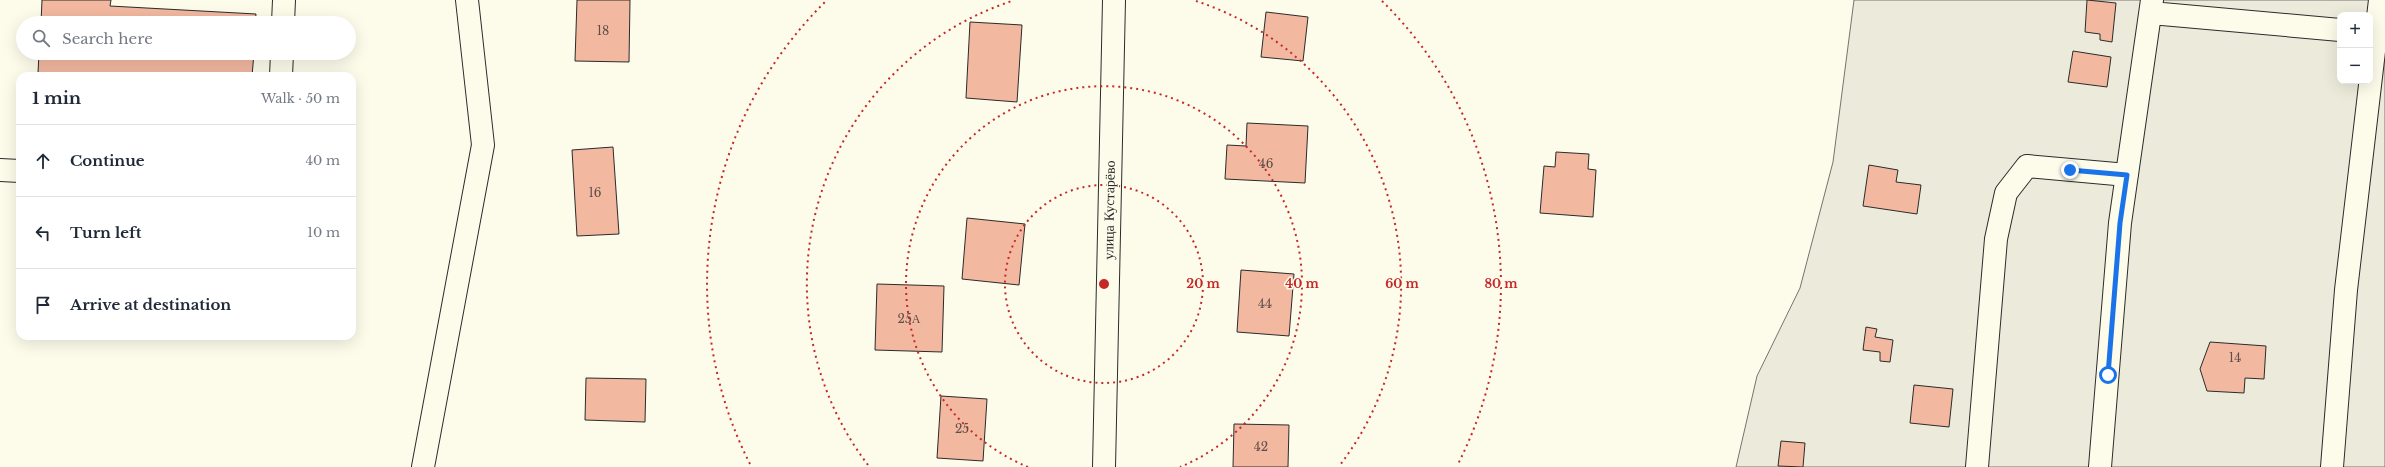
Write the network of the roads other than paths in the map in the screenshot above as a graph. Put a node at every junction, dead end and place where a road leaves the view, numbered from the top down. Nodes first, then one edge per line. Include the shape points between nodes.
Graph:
1 (284, 0) edge
2 (467, 0) edge
3 (1114, 0) edge
4 (2380, 0) edge
5 (2152, 6) edge
6 (283, 16) edge
7 (2337, 30) edge
8 (2378, 33) edge
9 (282, 60) edge
10 (281, 72) edge
11 (0, 170) edge
12 (16, 171) edge
13 (2127, 175) junction
14 (423, 467) edge
15 (1104, 467) edge
16 (1977, 467) edge
17 (2100, 467) edge
18 (2332, 467) edge

1 - 6 street
2 - 14 street via 483,145
3 - 15 street, улица Кустарёво
4 - 8 street
5 - 7 street
5 - 13 street
8 - 18 street via 2346,290
9 - 10 street
11 - 12 street
13 - 16 street via 2027,166 2006,193 1996,239
13 - 17 street via 2120,223

